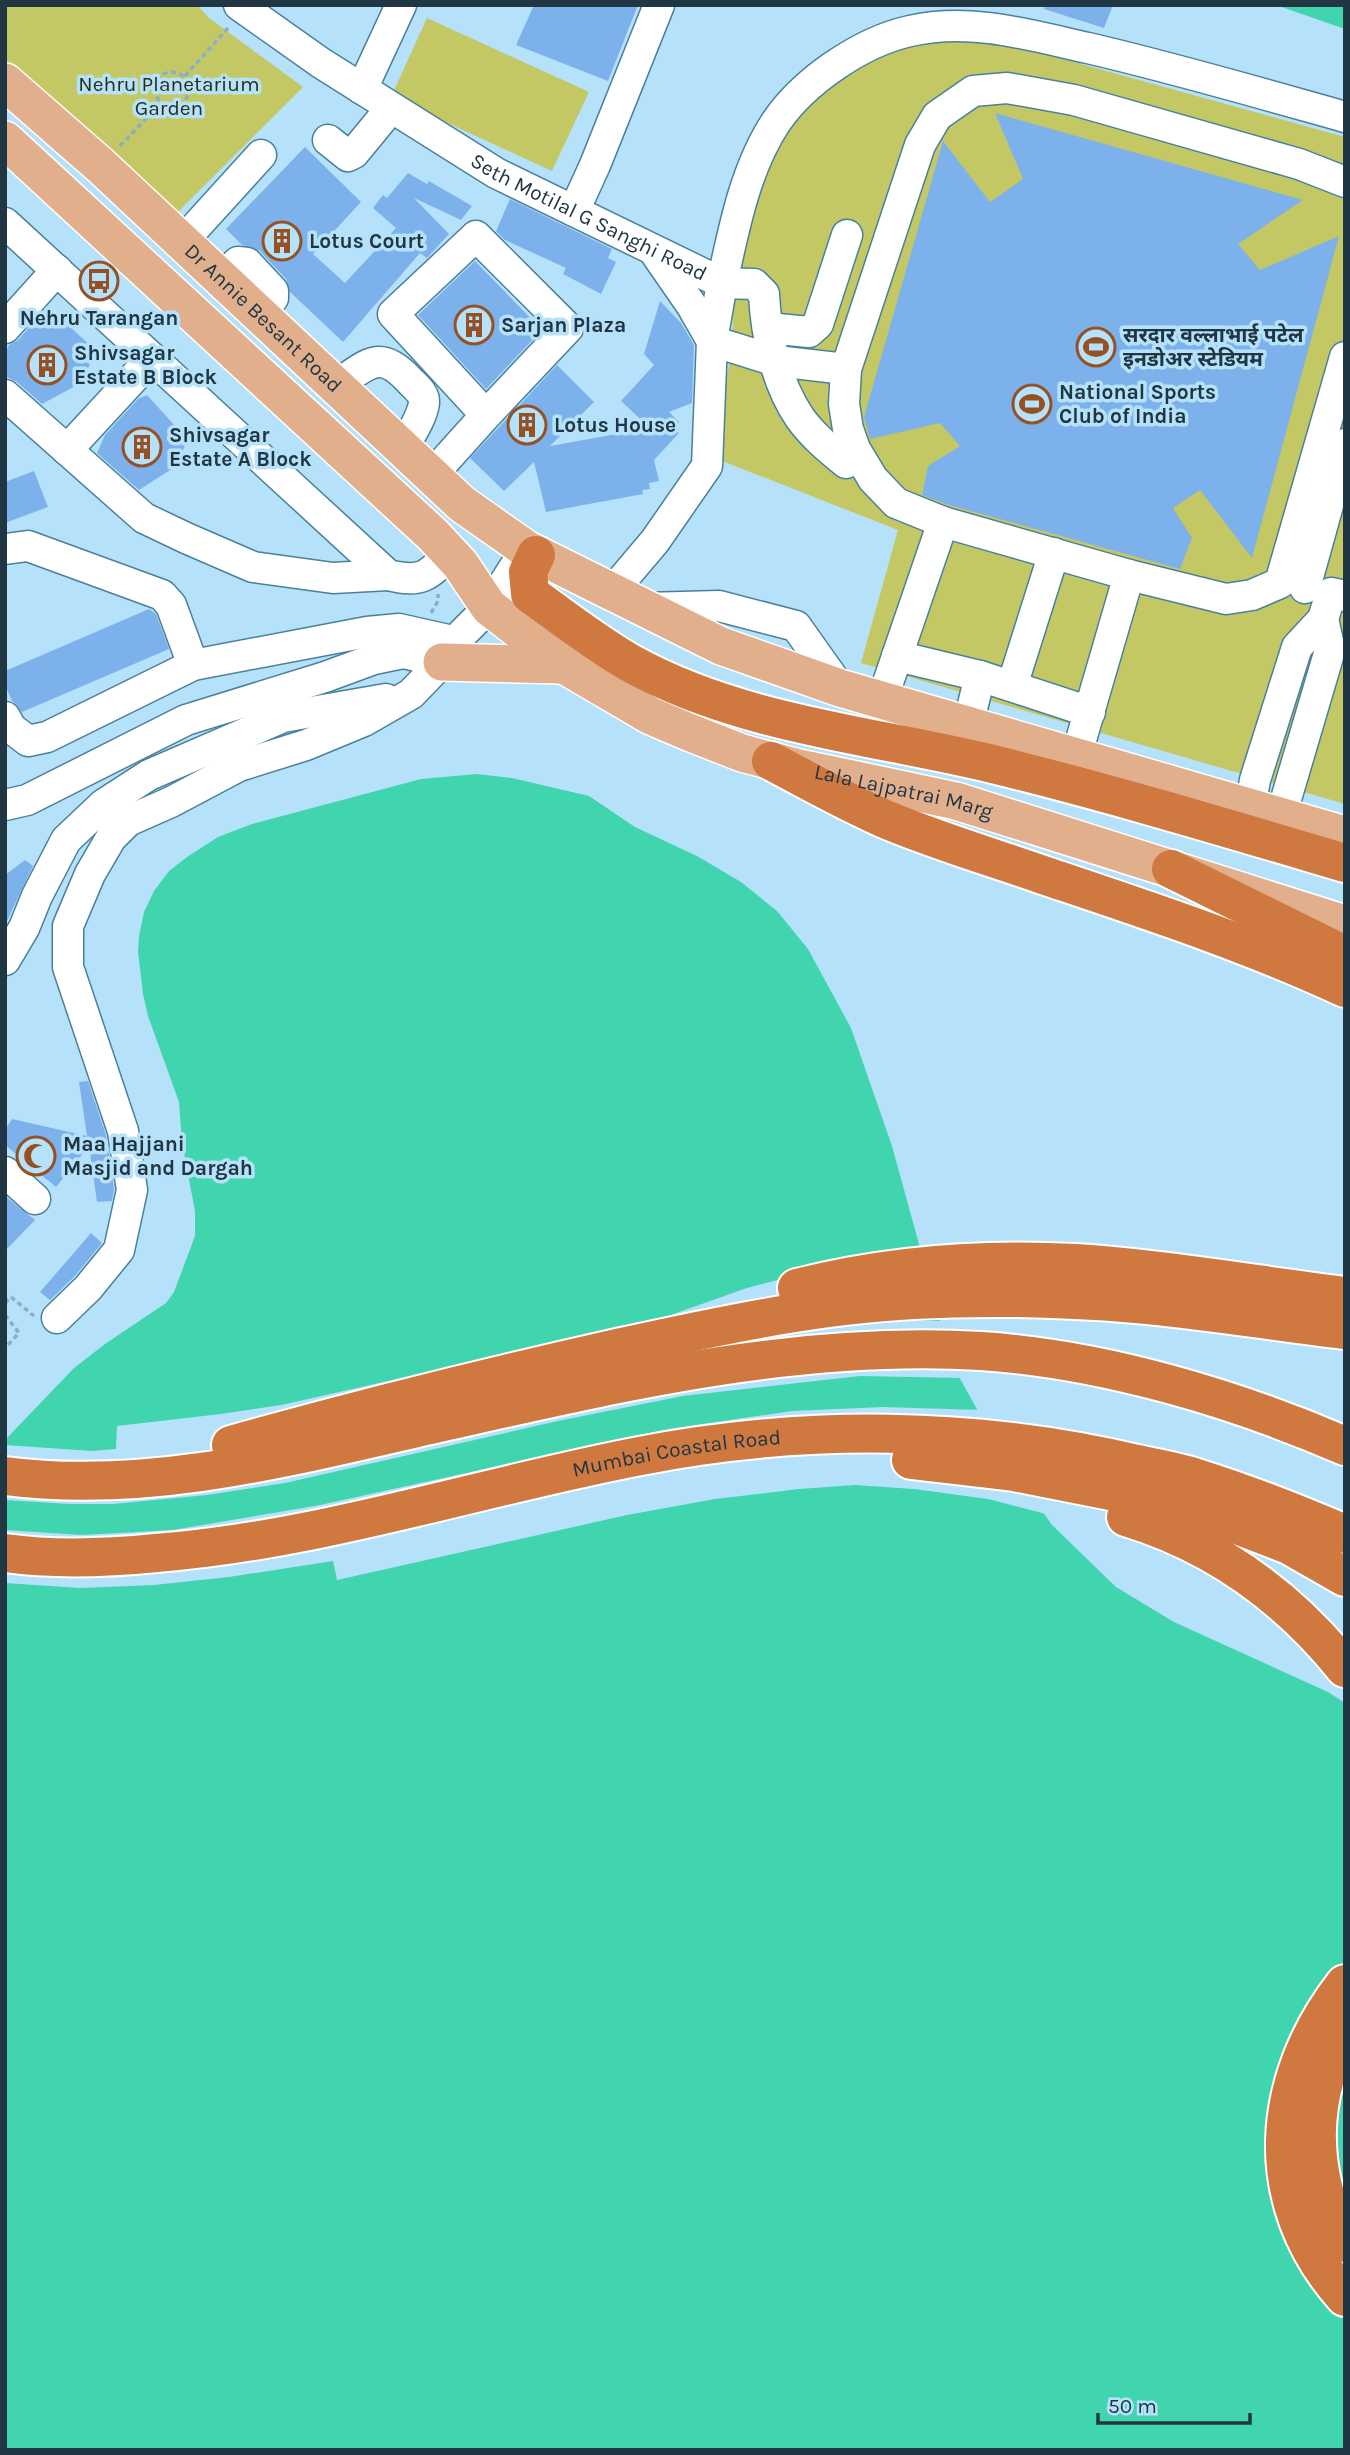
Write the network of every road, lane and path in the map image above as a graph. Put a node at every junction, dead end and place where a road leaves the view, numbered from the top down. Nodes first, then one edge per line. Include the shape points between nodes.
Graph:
1 (659, 5) edge
2 (242, 8) edge
3 (398, 13) edge
4 (185, 77) junction
5 (5, 82) edge
6 (362, 89) junction
7 (161, 102) junction
8 (391, 107) junction
9 (1345, 117) edge
10 (5, 140) edge
11 (328, 141) dead end
12 (116, 150) dead end
13 (261, 155) dead end
14 (1345, 182) edge
15 (574, 211) junction
16 (5, 223) edge
17 (200, 234) junction
18 (847, 235) dead end
19 (651, 248) junction
20 (57, 270) junction
21 (722, 283) junction
22 (5, 328) edge
23 (768, 328) junction
24 (712, 341) junction
25 (1345, 357) edge
26 (152, 358) junction
27 (776, 361) junction
28 (846, 369) junction
29 (336, 385) junction
30 (5, 395) edge
31 (486, 415) junction
32 (1345, 443) edge
33 (403, 448) junction
34 (67, 450) junction
35 (846, 463) dead end
36 (432, 475) junction
37 (943, 522) junction
38 (5, 549) edge
39 (531, 552) junction
40 (450, 553) junction
41 (1054, 553) junction
42 (388, 575) junction
43 (1129, 575) junction
44 (611, 593) junction
45 (1317, 596) edge
46 (489, 607) junction
47 (450, 652) junction
48 (194, 665) junction
49 (564, 665) junction
50 (980, 676) junction
51 (889, 677) junction
52 (1012, 686) junction
53 (411, 694) junction
54 (970, 715) junction
55 (5, 717) edge
56 (1083, 735) junction
57 (771, 761) junction
58 (5, 805) edge
59 (1265, 812) junction
60 (1345, 835) edge
61 (1345, 863) edge
62 (1171, 869) junction
63 (1345, 924) edge
64 (1345, 955) edge
65 (5, 960) edge
66 (1345, 988) edge
67 (5, 1172) edge
68 (35, 1199) dead end
69 (1345, 1296) edge
70 (5, 1315) edge
71 (57, 1318) dead end
72 (1345, 1330) edge
73 (647, 1342) junction
74 (5, 1348) edge
75 (1345, 1446) edge
76 (930, 1460) junction
77 (5, 1476) edge
78 (117, 1479) junction
79 (321, 1530) junction
80 (1345, 1534) edge
81 (5, 1553) edge
82 (1345, 1577) edge
83 (1345, 1668) edge
84 (1345, 1984) edge
85 (1345, 2038) edge
86 (1345, 2243) edge
87 (1345, 2297) edge

1 - 15 street
2 - 4 path
2 - 6 street, Seth Motilal G Sanghi Road
3 - 6 street
4 - 7 path via 190,90 185,101 174,106
4 - 7 path via 173,71 159,78 155,89
5 - 17 main road, Dr Annie Besant Road via 101,166
6 - 8 street, Seth Motilal G Sanghi Road
7 - 12 path
8 - 11 street via 354,153 348,156
8 - 15 street, Seth Motilal G Sanghi Road via 496,173
9 - 21 street via 998,27 909,31 830,66 777,121 741,203
10 - 40 main road
13 - 17 street
14 - 28 street via 1299,164 1074,100 1007,88 973,91 937,116 920,145
15 - 19 street, Seth Motilal G Sanghi Road
16 - 20 street
17 - 29 main road, Dr Annie Besant Road via 222,278
18 - 23 street via 818,324 809,332
19 - 21 street, Seth Motilal G Sanghi Road
19 - 24 street
20 - 22 street
20 - 26 street
21 - 23 street via 754,284 760,289
21 - 24 street, Seth Motilal G Sanghi Road
23 - 27 street
24 - 27 street
24 - 44 street, Seth Motilal G Sanghi Road via 707,466 655,541
25 - 45 street
26 - 34 street
26 - 42 street
27 - 28 street
27 - 35 street via 800,417
28 - 37 street via 848,429 873,479 896,503
29 - 33 main road, Dr Annie Besant Road
29 - 33 street via 374,363 388,362 399,369 424,402
30 - 34 street
31 - 31 street via 393,314 476,236 568,328
31 - 36 street
32 - 45 street
33 - 36 main road, Dr Annie Besant Road
34 - 42 street via 144,518 253,567 332,578
36 - 39 main road, Dr Annie Besant Road via 462,504
37 - 41 street
37 - 51 street
38 - 48 street via 28,546 162,595
39 - 44 main road
39 - 46 street
39 - 61 highway via 530,594 631,663 681,686 746,710 1014,769
40 - 42 street via 431,574 406,579
40 - 46 main road
41 - 43 street
41 - 52 street
43 - 45 street via 1226,599
43 - 56 street
44 - 51 main road via 721,646 840,688
45 - 59 street via 1255,780
46 - 47 street
46 - 49 main road, Lala Lajpatrai Marg
47 - 48 street via 400,629
47 - 49 main road
47 - 53 street
47 - 58 street via 374,659 186,720 27,800
48 - 55 street via 47,737 28,741
49 - 57 main road, Lala Lajpatrai Marg via 651,716
50 - 51 street
50 - 52 street
50 - 54 street
51 - 54 main road
52 - 56 street
53 - 65 street via 283,717 149,775 104,804 66,840
53 - 71 street via 364,721 239,766 128,821 111,838 90,874 68,926 68,967 123,1131 132,1190 119,1250
54 - 56 main road
56 - 59 main road
57 - 62 main road, Lala Lajpatrai Marg via 956,801
57 - 66 highway via 887,820 1160,914
59 - 60 main road
62 - 63 main road, Lala Lajpatrai Marg
62 - 64 highway
67 - 68 street
69 - 73 highway via 1103,1266 962,1264 902,1268 814,1284 717,1311
70 - 74 path via 19,1333
72 - 73 highway via 1137,1304 979,1298 823,1307
73 - 78 highway via 343,1414
75 - 78 highway via 1248,1408 1146,1379 1066,1362 901,1349 789,1356 688,1370 306,1454
76 - 79 highway via 834,1459 723,1468 440,1520
76 - 82 highway via 1136,1496 1224,1520 1289,1545
76 - 83 highway via 1131,1518 1186,1539 1245,1572 1282,1601
77 - 78 highway
79 - 80 highway, Mumbai Coastal Road via 641,1455 770,1437 878,1434 1003,1440 1094,1454 1194,1477
79 - 81 highway, Mumbai Coastal Road via 212,1549 108,1558
84 - 87 highway via 1302,2053 1292,2082 1284,2146 1298,2222 1328,2277
85 - 86 highway via 1326,2076 1316,2144 1322,2187

